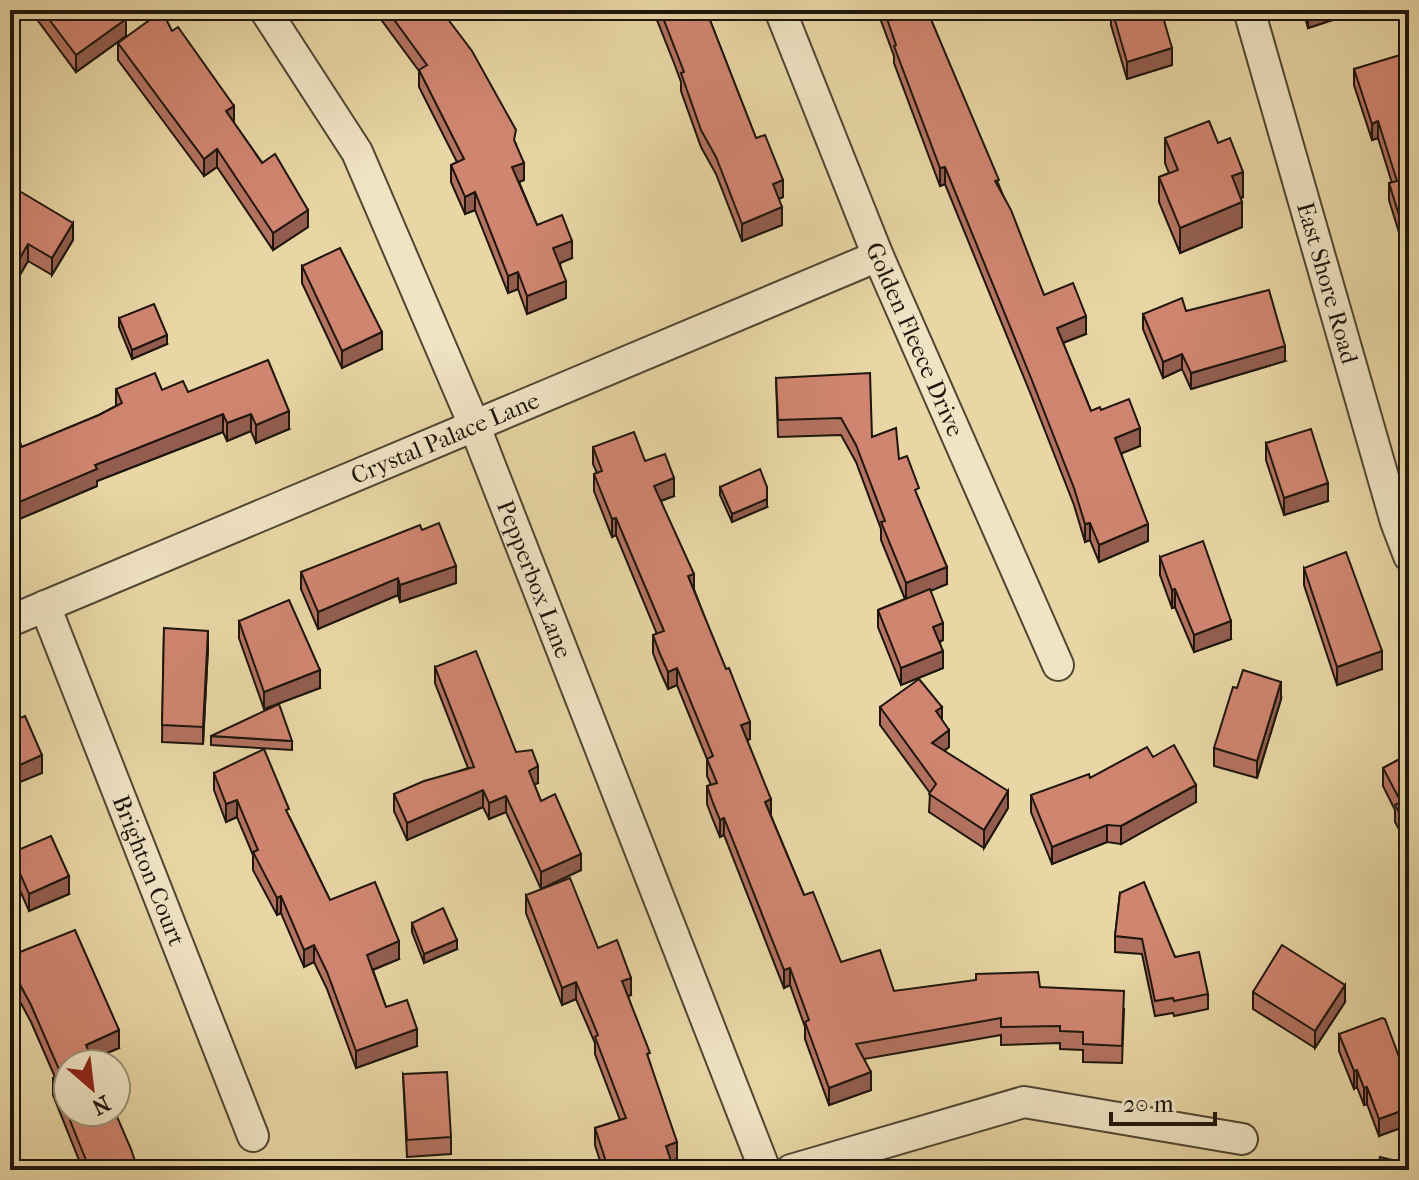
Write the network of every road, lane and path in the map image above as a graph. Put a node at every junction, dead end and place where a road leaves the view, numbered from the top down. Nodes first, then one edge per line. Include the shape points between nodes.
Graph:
1 (265, 10) edge
2 (780, 10) edge
3 (1249, 10) edge
4 (878, 256) junction
5 (475, 427) junction
6 (1409, 556) edge
7 (45, 606) junction
8 (10, 621) edge
9 (1058, 665) dead end
10 (253, 1136) dead end
11 (1242, 1139) dead end
12 (765, 1170) edge
13 (791, 1170) edge

1 - 5 street, Pepperbox Lane via 357,152
2 - 4 street, Golden Fleece Drive
3 - 6 street, East Shore Road
4 - 5 street, Crystal Palace Lane
4 - 9 street, Golden Fleece Drive
5 - 7 street, Crystal Palace Lane
5 - 12 street, Pepperbox Lane
7 - 8 street, Crystal Palace Lane
7 - 10 street, Brighton Court
11 - 13 street via 1024,1102

